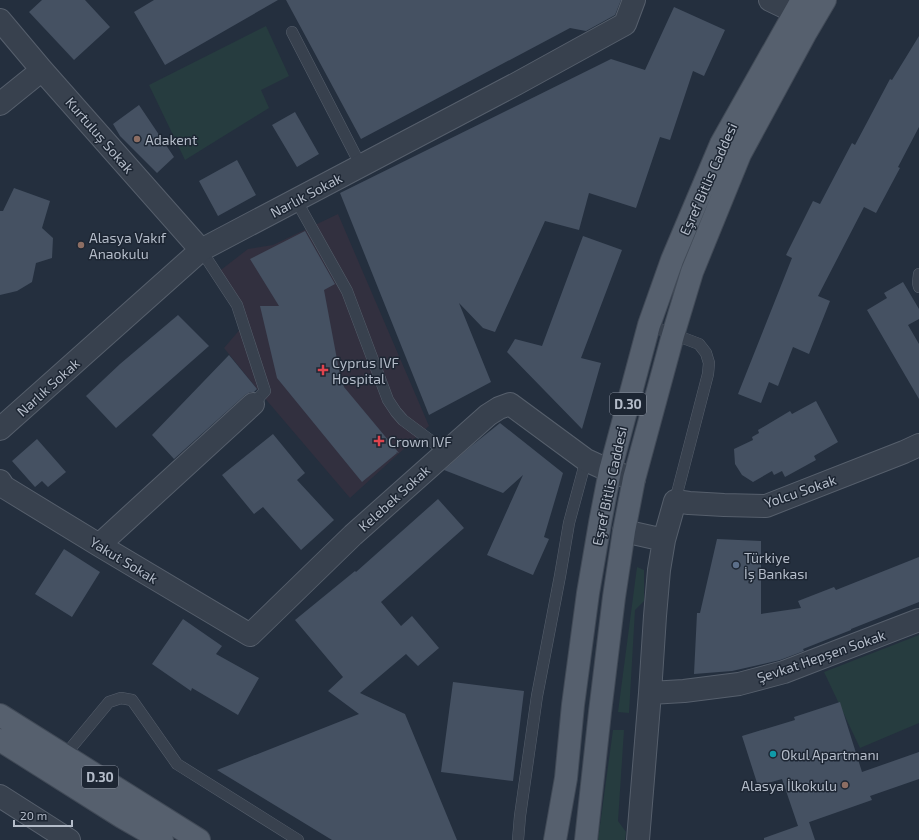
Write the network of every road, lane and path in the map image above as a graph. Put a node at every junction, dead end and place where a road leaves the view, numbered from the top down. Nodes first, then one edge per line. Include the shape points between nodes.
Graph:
1 (634, 0) edge
2 (770, 0) edge
3 (825, 0) edge
4 (798, 6) edge
5 (0, 20) edge
6 (292, 32) dead end
7 (42, 70) junction
8 (0, 104) edge
9 (361, 166) junction
10 (296, 200) junction
11 (201, 250) junction
12 (919, 274) edge
13 (919, 287) edge
14 (649, 325) junction
15 (673, 335) junction
16 (253, 404) joint
17 (0, 429) edge
18 (919, 445) edge
19 (446, 452) junction
20 (586, 460) junction
21 (610, 471) junction
22 (634, 479) junction
23 (0, 481) edge
24 (675, 501) junction
25 (624, 531) junction
26 (664, 540) junction
27 (99, 545) junction
28 (919, 620) edge
29 (250, 636) joint
30 (650, 693) junction
31 (0, 715) edge
32 (0, 740) edge
33 (65, 755) junction
34 (0, 796) edge
35 (69, 840) edge
36 (162, 840) edge
37 (199, 840) edge
38 (298, 840) edge
39 (518, 840) edge
40 (555, 840) edge
41 (586, 840) edge
42 (638, 840) edge

1 - 9 street, Narlık Sokak via 625,24
2 - 4 street
3 - 15 main road, Eşref Bitlis Caddesi / D.30 via 740,154 692,272
4 - 14 main road, Eşref Bitlis Caddesi / D.30 via 721,144 672,260
5 - 7 street, Kurtuluş Sokak
6 - 9 lane
7 - 8 street
7 - 11 street, Kurtuluş Sokak
9 - 10 street, Narlık Sokak
10 - 11 street, Narlık Sokak
10 - 19 lane via 347,291 388,400 403,420
11 - 16 lane via 238,306 265,391
11 - 17 street, Narlık Sokak
12 - 13 lane
14 - 15 lane
14 - 21 main road, Eşref Bitlis Caddesi / D.30
15 - 22 main road, Eşref Bitlis Caddesi / D.30
15 - 24 lane via 699,344 706,353 709,363
16 - 27 street
18 - 24 street, Yolcu Sokak via 766,506
19 - 20 street, Kelebek Sokak via 488,415 510,404
19 - 29 street, Kelebek Sokak via 353,535
20 - 21 street, Kelebek Sokak
20 - 39 lane via 569,523 537,696
21 - 22 street, Kelebek Sokak
21 - 40 main road, Eşref Bitlis Caddesi / D.30 via 588,593 566,778
22 - 25 main road, Eşref Bitlis Caddesi / D.30
23 - 27 street, Yakut Sokak via 4,487
24 - 26 street
25 - 26 street
25 - 41 main road, Eşref Bitlis Caddesi / D.30
26 - 30 street via 655,608
27 - 29 street, Yakut Sokak
28 - 30 street, Şevkat Hepşen Sokak via 784,672 739,684
30 - 42 street
31 - 33 main road, D.30
32 - 36 main road, D.30
33 - 37 main road, D.30
33 - 38 lane via 109,702 121,698 132,700 177,764
34 - 35 street

